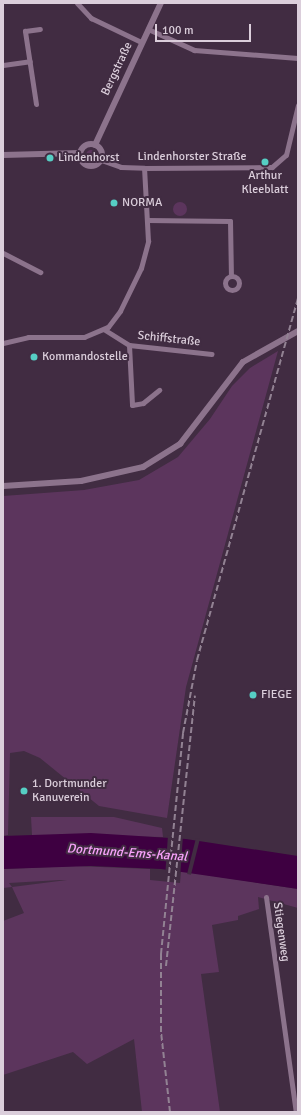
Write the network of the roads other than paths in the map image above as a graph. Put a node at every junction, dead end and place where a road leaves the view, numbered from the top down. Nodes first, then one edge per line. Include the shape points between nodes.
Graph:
1 (78, 3) edge
2 (161, 3) edge
3 (40, 29) dead end
4 (148, 29) junction
5 (141, 42) junction
6 (298, 58) edge
7 (30, 61) junction
8 (3, 65) edge
9 (298, 98) edge
10 (36, 104) dead end
11 (297, 106) edge
12 (95, 145) junction
13 (80, 153) junction
14 (3, 155) edge
15 (101, 160) junction
16 (144, 168) junction
17 (147, 220) junction
18 (3, 253) edge
19 (40, 272) dead end
20 (231, 276) dead end
21 (104, 330) junction
22 (298, 331) edge
23 (3, 343) edge
24 (129, 345) junction
25 (212, 354) dead end
26 (159, 390) dead end
27 (3, 486) edge
28 (266, 897) dead end
29 (296, 1112) edge

1 - 5 street via 91,18
2 - 4 street, Bergstraße
3 - 7 street via 25,31
4 - 5 street, Bergstraße
4 - 6 street via 194,50
5 - 12 street, Bergstraße
7 - 8 street
7 - 10 street
9 - 11 street
11 - 16 street, Lindenhorster Straße via 282,160 260,169
12 - 13 street via 85,145
12 - 15 street via 102,153
13 - 14 street
13 - 15 street via 86,166 96,166
15 - 16 street, Lindenhorster Straße via 121,167
16 - 17 street
17 - 20 street via 230,221
17 - 21 street via 148,242 141,268 120,311
18 - 19 street
21 - 23 street via 75,339 28,337
21 - 24 street, Schiffstraße
22 - 27 street via 243,362 187,436 163,457 143,468 88,480
24 - 25 street, Schiffstraße
24 - 26 street via 132,405 143,403
28 - 29 street, Stiegenweg

